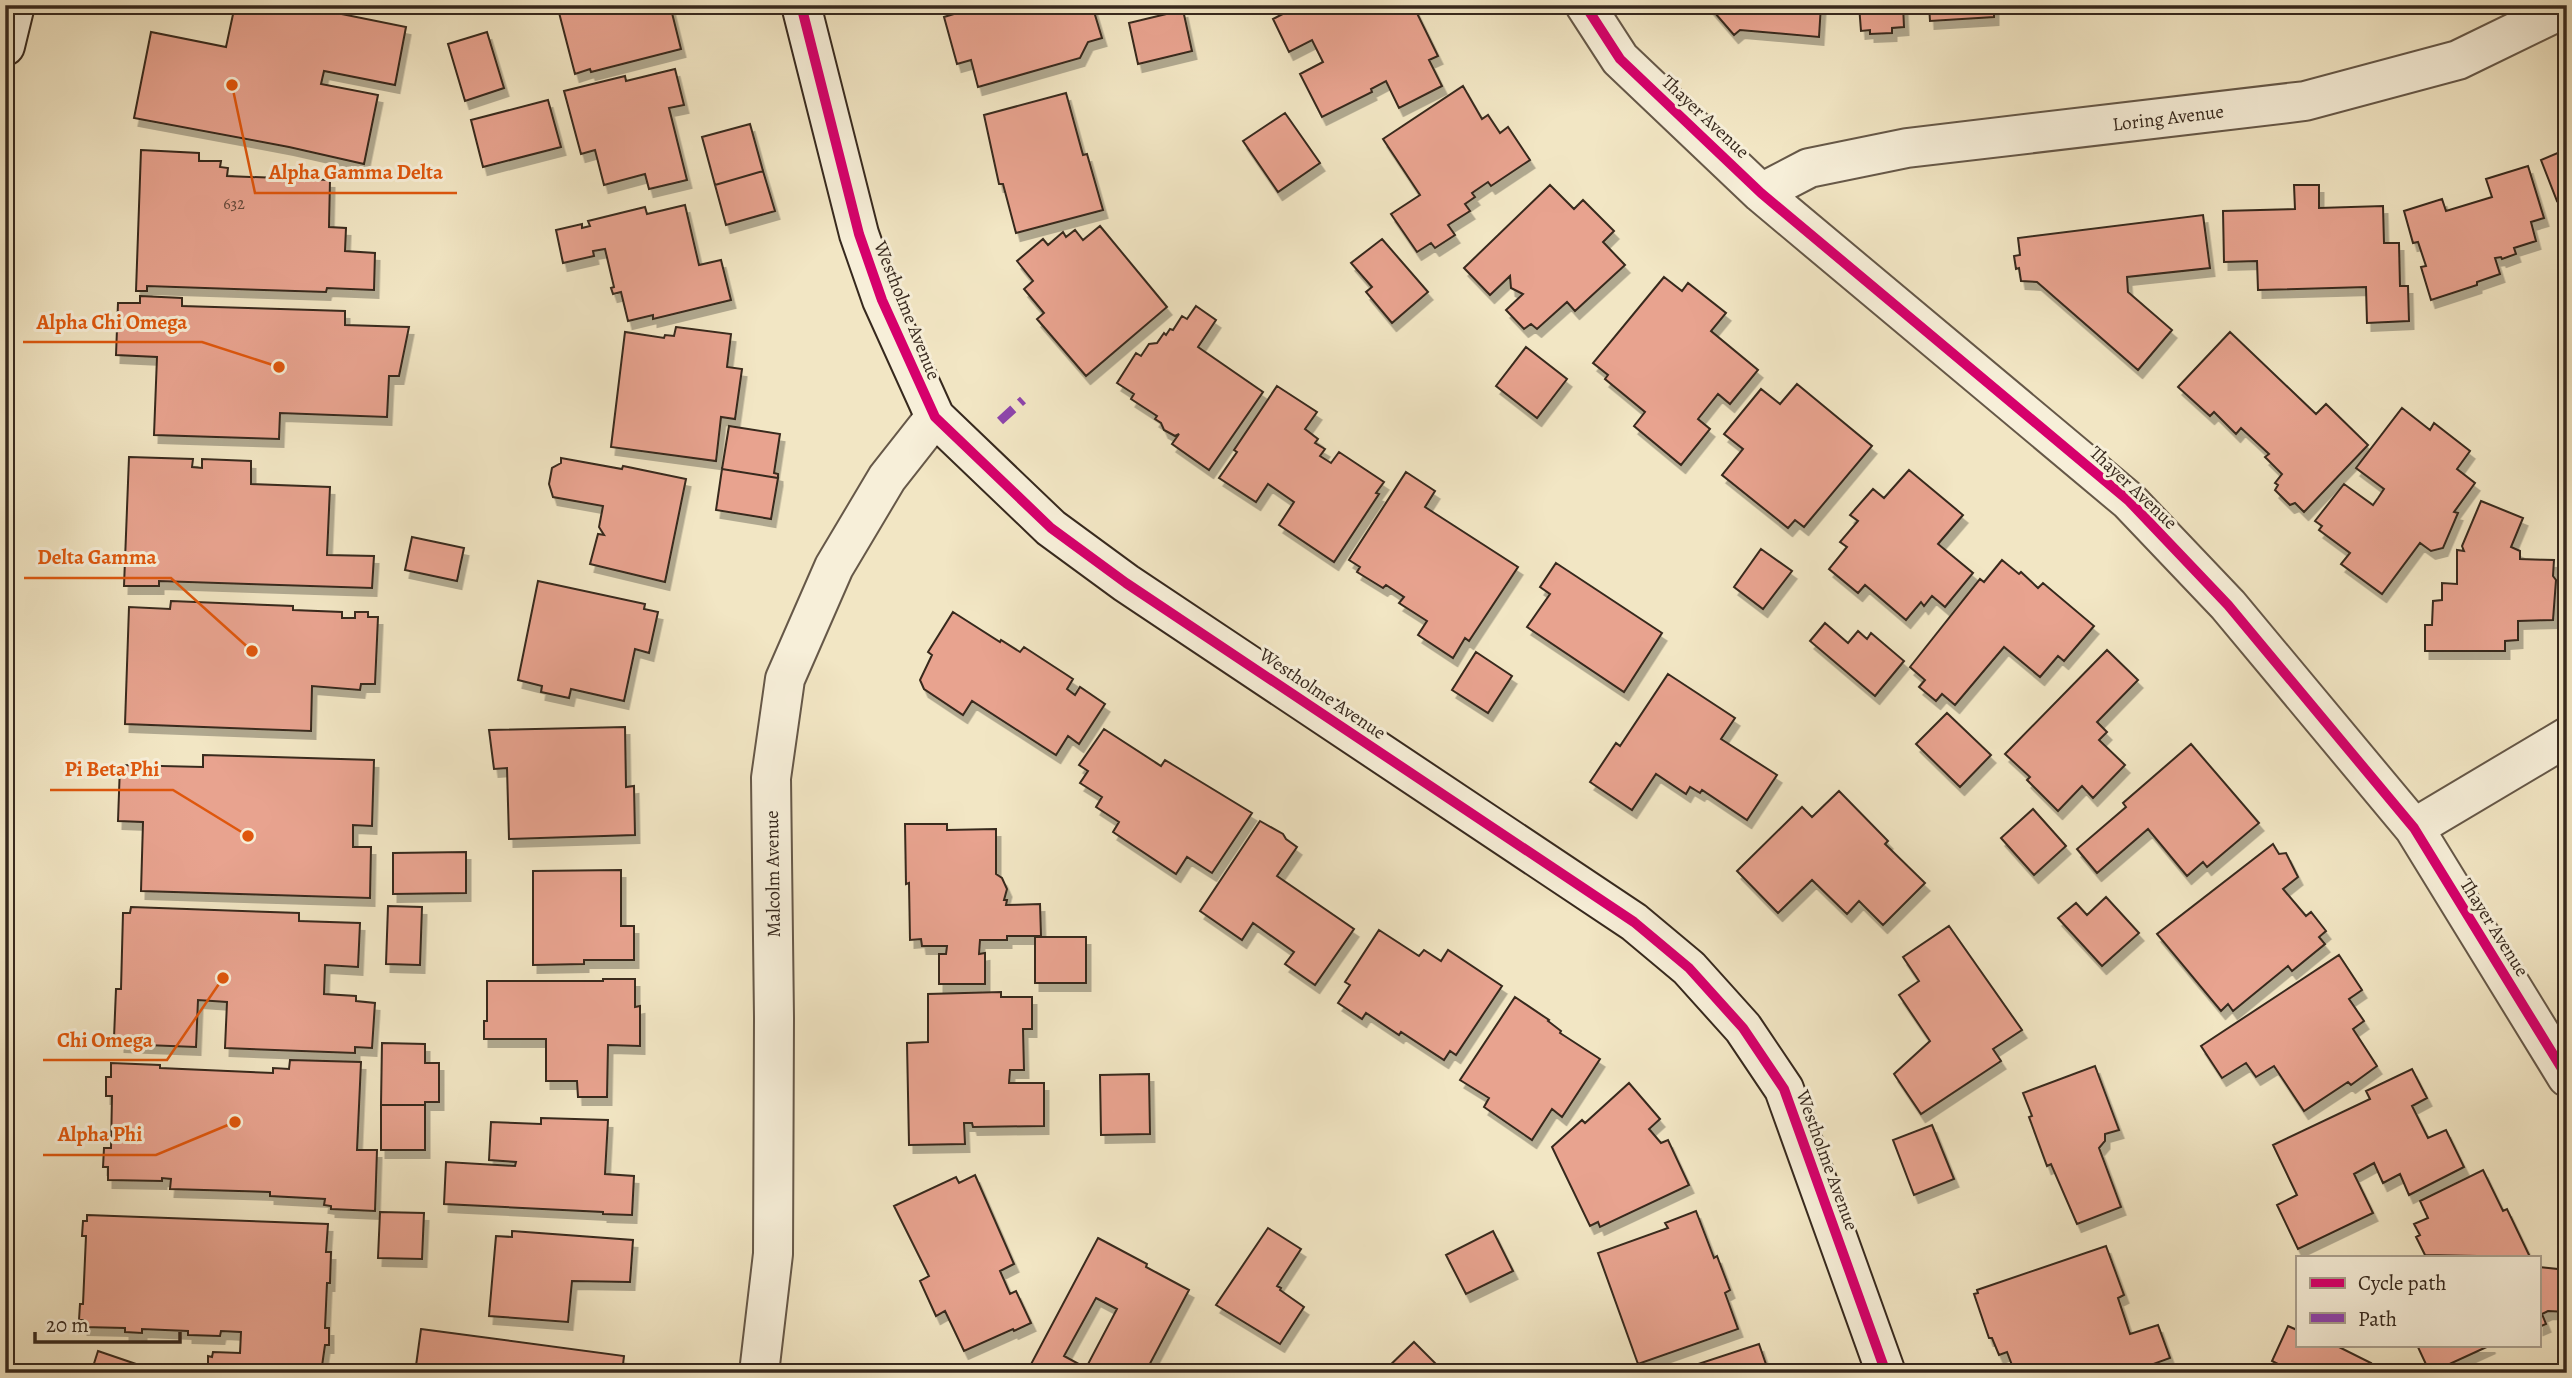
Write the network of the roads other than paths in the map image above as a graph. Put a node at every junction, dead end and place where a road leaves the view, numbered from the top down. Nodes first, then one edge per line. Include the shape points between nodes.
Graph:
1 (15, 5) edge
2 (801, 5) edge
3 (1585, 5) edge
4 (2567, 7) edge
5 (5, 46) edge
6 (1761, 193) junction
7 (935, 417) junction
8 (2567, 737) edge
9 (2414, 828) junction
10 (2567, 1077) edge
11 (760, 1373) edge
12 (1886, 1373) edge

1 - 5 street
2 - 7 street, Westholme Avenue via 859,233 887,312
3 - 6 street, Thayer Avenue via 1620,59
4 - 6 street, Loring Avenue via 2458,60 2305,100 1907,148 1809,168
6 - 9 street, Thayer Avenue via 2129,501 2228,605
7 - 11 street, Malcolm Avenue via 887,478 834,566 785,679 771,778 773,1254
7 - 12 street, Westholme Avenue via 1061,536 1634,922 1689,968 1743,1028 1784,1089
8 - 9 street
9 - 10 street, Thayer Avenue

